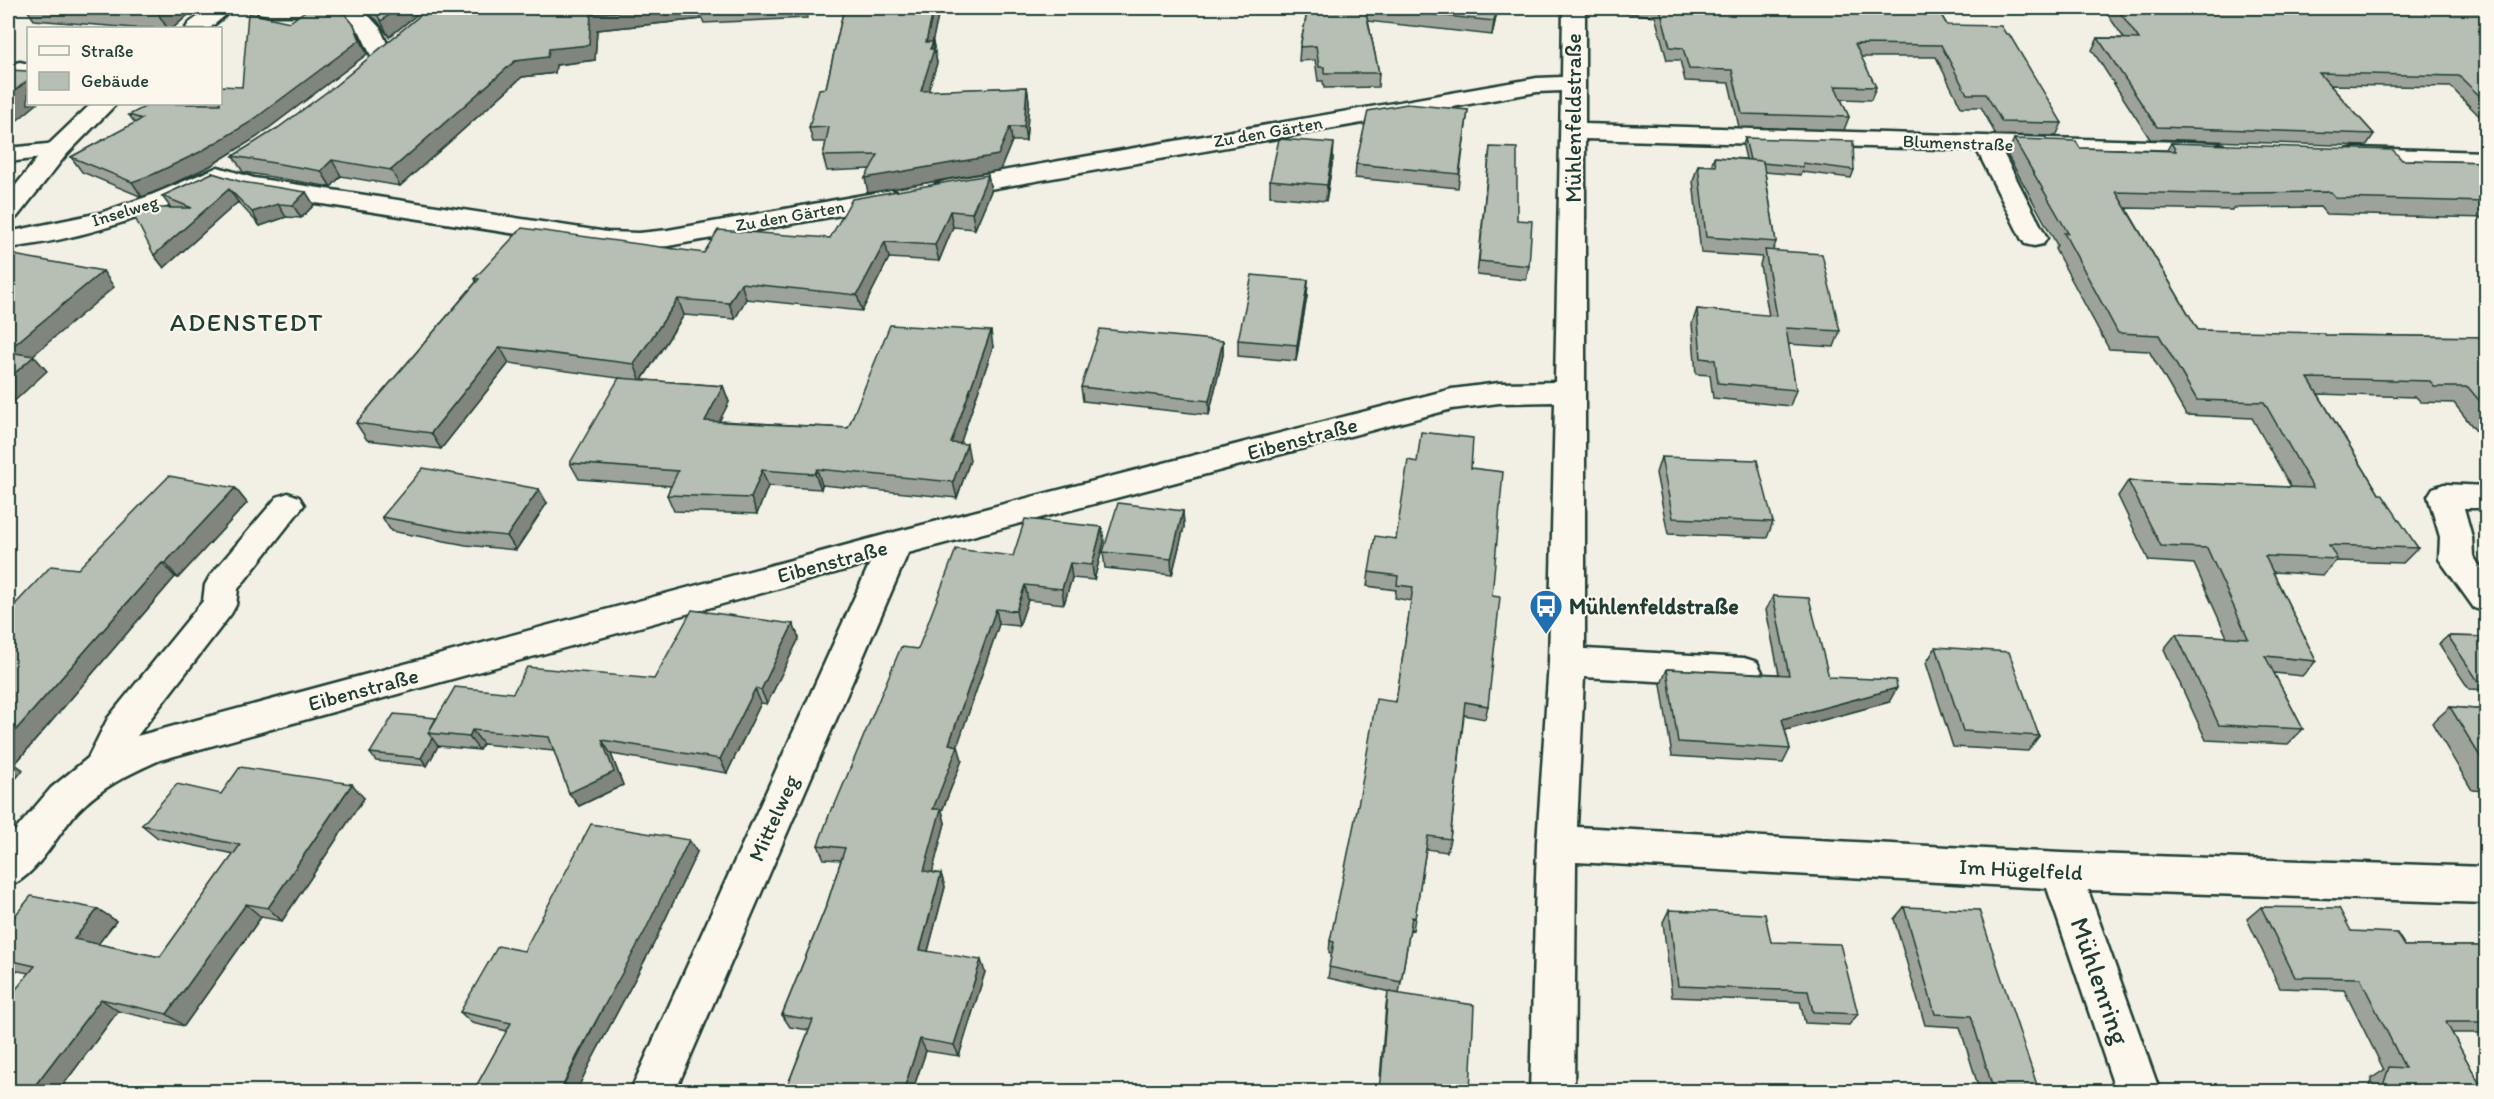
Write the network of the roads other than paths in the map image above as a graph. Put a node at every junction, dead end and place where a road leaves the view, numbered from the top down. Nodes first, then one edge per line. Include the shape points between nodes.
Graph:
1 (223, 8) edge
2 (267, 8) edge
3 (341, 8) edge
4 (1574, 8) edge
5 (197, 27) edge
6 (382, 56) edge
7 (1573, 84) junction
8 (103, 105) edge
9 (1574, 131) junction
10 (1986, 144) junction
11 (57, 150) junction
12 (2236, 151) edge
13 (2332, 154) edge
14 (8, 155) edge
15 (244, 158) edge
16 (2487, 159) edge
17 (218, 175) junction
18 (8, 211) edge
19 (2034, 238) dead end
20 (8, 240) edge
21 (1570, 392) junction
22 (2487, 497) edge
23 (288, 505) dead end
24 (895, 544) junction
25 (2487, 599) edge
26 (1567, 662) junction
27 (1744, 672) edge
28 (101, 769) junction
29 (1557, 843) junction
30 (8, 868) edge
31 (2061, 871) junction
32 (2487, 885) edge
33 (652, 1092) edge
34 (1552, 1092) edge
35 (2138, 1092) edge

1 - 5 street
2 - 3 street
3 - 6 street via 376,35
4 - 7 street, Mühlenfeldstraße
7 - 9 street, Mühlenfeldstraße
7 - 17 street, Zu den Gärten via 1537,84 668,238 607,240 250,185
8 - 11 street
9 - 10 street, Blumenstraße
9 - 21 street, Mühlenfeldstraße
10 - 12 street, Blumenstraße
10 - 19 street
11 - 14 street
11 - 18 street
13 - 16 street
15 - 17 street, Inselweg
17 - 20 street, Inselweg via 129,212
21 - 24 street, Eibenstraße via 1499,393 1452,399
21 - 26 street, Mühlenfeldstraße
22 - 25 street via 2444,496 2456,537 2456,559
23 - 28 street, Eibenstraße via 222,585 219,605 121,729
24 - 28 street, Eibenstraße via 152,746
24 - 33 street, Mittelweg
26 - 27 street
26 - 29 street, Mühlenfeldstraße
28 - 30 street, Eibenstraße via 64,800
29 - 31 street, Im Hügelfeld
29 - 34 street, Mühlenfeldstraße
31 - 32 street, Im Hügelfeld
31 - 35 street, Mühlenring

